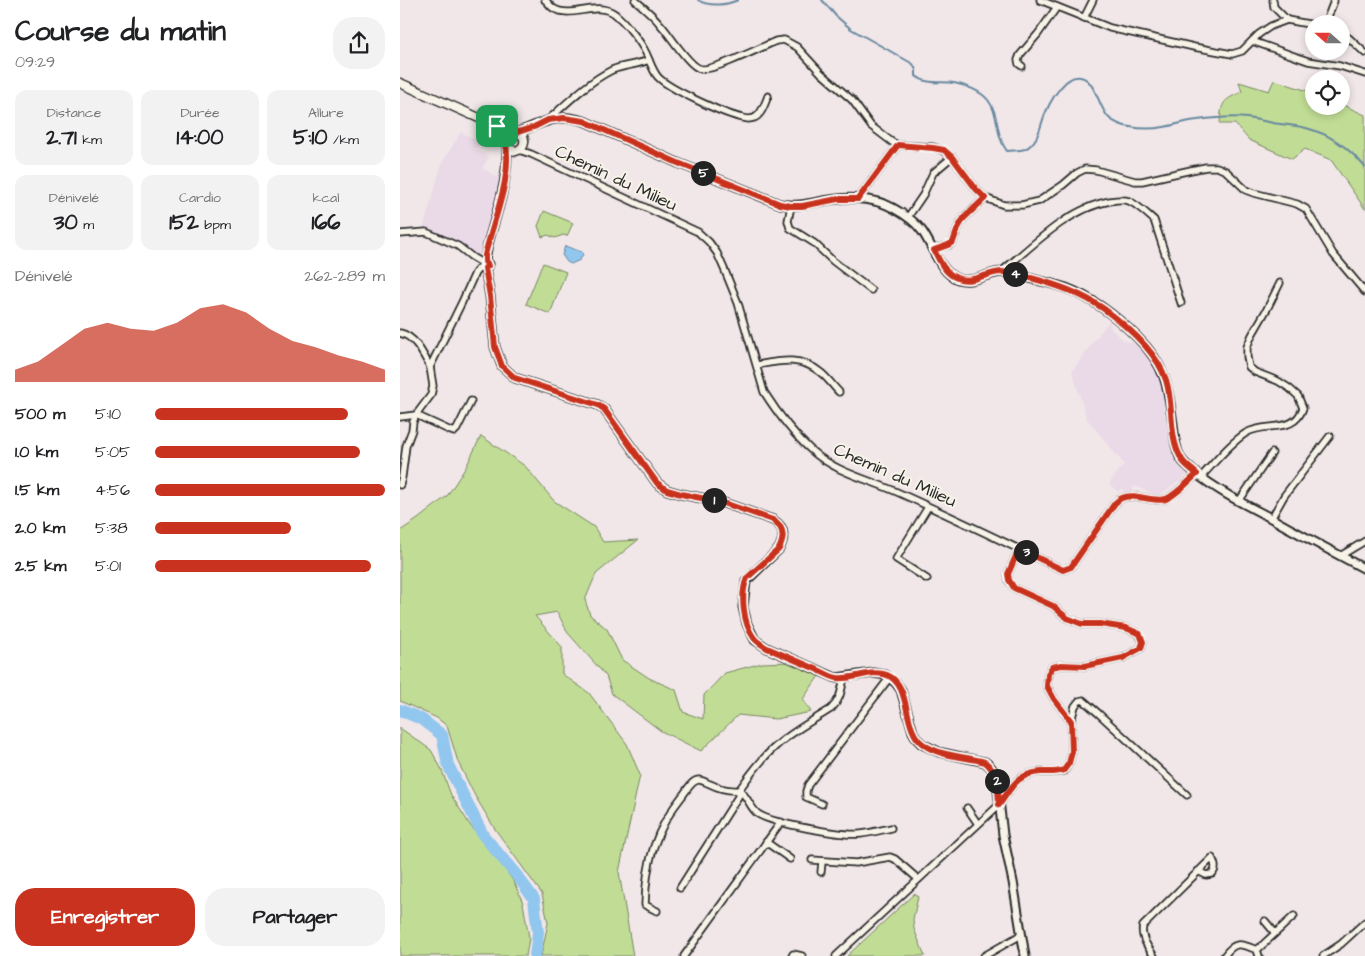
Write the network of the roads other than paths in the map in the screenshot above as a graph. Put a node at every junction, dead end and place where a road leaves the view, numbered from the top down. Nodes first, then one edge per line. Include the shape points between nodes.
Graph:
1 (545, 0) edge
2 (635, 0) edge
3 (1040, 0) edge
4 (1093, 0) edge
5 (1273, 0) edge
6 (1334, 1) edge
7 (1057, 7) junction
8 (1329, 15) edge
9 (1084, 18) junction
10 (1288, 20) junction
11 (1305, 23) edge
12 (1350, 39) edge
13 (1252, 41) junction
14 (1365, 53) edge
15 (649, 60) junction
16 (1022, 66) dead end
17 (1365, 74) edge
18 (400, 83) edge
19 (768, 96) dead end
20 (548, 120) junction
21 (497, 126) junction
22 (534, 127) junction
23 (516, 132) junction
24 (506, 143) junction
25 (898, 145) junction
26 (521, 146) junction
27 (952, 157) junction
28 (507, 162) junction
29 (985, 198) junction
30 (858, 199) junction
31 (791, 206) junction
32 (908, 217) junction
33 (400, 234) edge
34 (934, 250) junction
35 (483, 265) junction
36 (1000, 272) junction
37 (1280, 283) dead end
38 (871, 290) dead end
39 (1365, 292) edge
40 (1181, 302) dead end
41 (400, 333) edge
42 (757, 365) junction
43 (430, 367) junction
44 (839, 392) dead end
45 (471, 401) dead end
46 (416, 415) junction
47 (400, 417) edge
48 (1330, 436) dead end
49 (1272, 454) dead end
50 (1199, 475) junction
51 (400, 485) edge
52 (1239, 501) junction
53 (928, 506) junction
54 (1271, 518) junction
55 (1365, 541) edge
56 (1019, 549) junction
57 (1340, 556) junction
58 (1365, 569) edge
59 (928, 579) dead end
60 (890, 677) junction
61 (844, 678) junction
62 (1071, 721) junction
63 (740, 791) junction
64 (1187, 795) dead end
65 (822, 804) dead end
66 (999, 805) junction
67 (967, 808) dead end
68 (781, 822) junction
69 (978, 824) junction
70 (891, 828) dead end
71 (766, 842) junction
72 (790, 859) dead end
73 (812, 860) dead end
74 (822, 862) junction
75 (1198, 871) dead end
76 (821, 872) dead end
77 (918, 879) junction
78 (680, 888) dead end
79 (657, 911) dead end
80 (1294, 916) dead end
81 (1265, 921) dead end
82 (1365, 922) edge
83 (1275, 933) junction
84 (1022, 935) junction
85 (1258, 953) edge
86 (684, 956) edge
87 (792, 956) edge
88 (802, 956) edge
89 (836, 956) edge
90 (984, 956) edge
91 (1025, 956) edge
92 (1154, 956) edge
93 (1224, 956) edge
94 (1323, 956) edge

1 - 15 street via 562,11 599,7 616,14
2 - 25 street via 660,23 694,66 701,69 714,68 776,41 789,42 852,100 871,126
3 - 7 street
4 - 9 street
5 - 10 street via 1274,7
6 - 8 street
7 - 9 street
7 - 16 street via 1020,55 1018,60
9 - 13 street via 1110,28 1225,54 1237,53
10 - 11 street
10 - 13 street via 1271,26
12 - 14 street
13 - 17 street via 1308,61
15 - 19 street via 659,78 672,88 744,119 757,116
15 - 20 street via 611,71 570,99
18 - 21 main road
20 - 22 street
20 - 31 street via 584,121 678,163
21 - 23 main road
21 - 24 main road
22 - 23 street
22 - 26 street
23 - 24 main road via 508,134
23 - 26 main road via 521,134
24 - 26 main road via 511,150
24 - 28 street
25 - 27 street via 944,150
25 - 30 street
26 - 28 street
26 - 42 street, Chemin du Milieu via 531,154 704,237 717,253 725,271
27 - 29 street
27 - 32 street via 933,173
28 - 35 street
29 - 34 street via 964,218 953,242
29 - 39 street via 1004,205 1039,202 1085,169 1142,181 1217,166 1254,194 1306,209 1333,254
30 - 31 street
30 - 32 street via 891,206
31 - 38 street via 790,228 814,243
32 - 34 street
33 - 35 street via 426,232 458,246
34 - 36 street via 944,269 958,279 968,280
35 - 43 street via 475,273
35 - 61 street via 495,347 508,373 604,409 657,483 667,490 721,502 780,524 782,543 779,549 746,580 743,607 747,624 755,640 767,648 836,678
36 - 40 street via 1084,208 1102,202 1129,201 1154,220
36 - 50 street via 1064,288 1086,298 1137,337 1155,359 1166,380 1178,452
37 - 50 street via 1252,335 1247,357 1249,367 1255,372 1278,381 1298,396 1303,408 1300,417 1288,424 1247,433
41 - 43 street via 411,338
42 - 44 street via 776,361 806,363 821,372
42 - 53 street, Chemin du Milieu via 764,392 776,412 812,452 851,474
43 - 46 street via 431,395
45 - 46 street via 454,432
46 - 47 street
46 - 51 street via 406,446
48 - 54 street
49 - 52 street
50 - 52 street
50 - 56 street, Chemin du Milieu via 1166,499 1129,497 1115,503 1068,569 1063,570
52 - 54 street
53 - 56 street, Chemin du Milieu
53 - 59 street via 896,559
54 - 57 street
55 - 57 street
56 - 62 street via 1008,574 1014,588 1053,606 1067,618 1082,624 1126,628 1140,634 1143,642 1141,648 1123,658 1085,666 1052,667 1047,686
57 - 58 street
60 - 61 street via 873,673
60 - 65 street via 808,785 806,797
60 - 66 street via 901,690 917,740 939,752 991,766 996,774
61 - 63 street via 836,704 774,748
62 - 64 street via 1075,706 1083,700
62 - 66 street via 1072,752 1064,770 1029,774 1018,779
63 - 68 street via 758,814
63 - 78 street
63 - 79 street via 726,790 699,780 692,782 677,802 661,827 646,881 645,905
66 - 69 street
66 - 84 street
67 - 69 street
68 - 70 street via 847,834
68 - 71 street
69 - 77 street
71 - 72 street
71 - 86 street
73 - 74 street
74 - 76 street
74 - 77 street via 856,863 890,857
75 - 92 street via 1143,926 1143,938
77 - 89 street
80 - 83 street
81 - 83 street
82 - 94 street
83 - 85 street
84 - 90 street
84 - 91 street
85 - 93 street via 1240,944 1230,947
87 - 88 street

